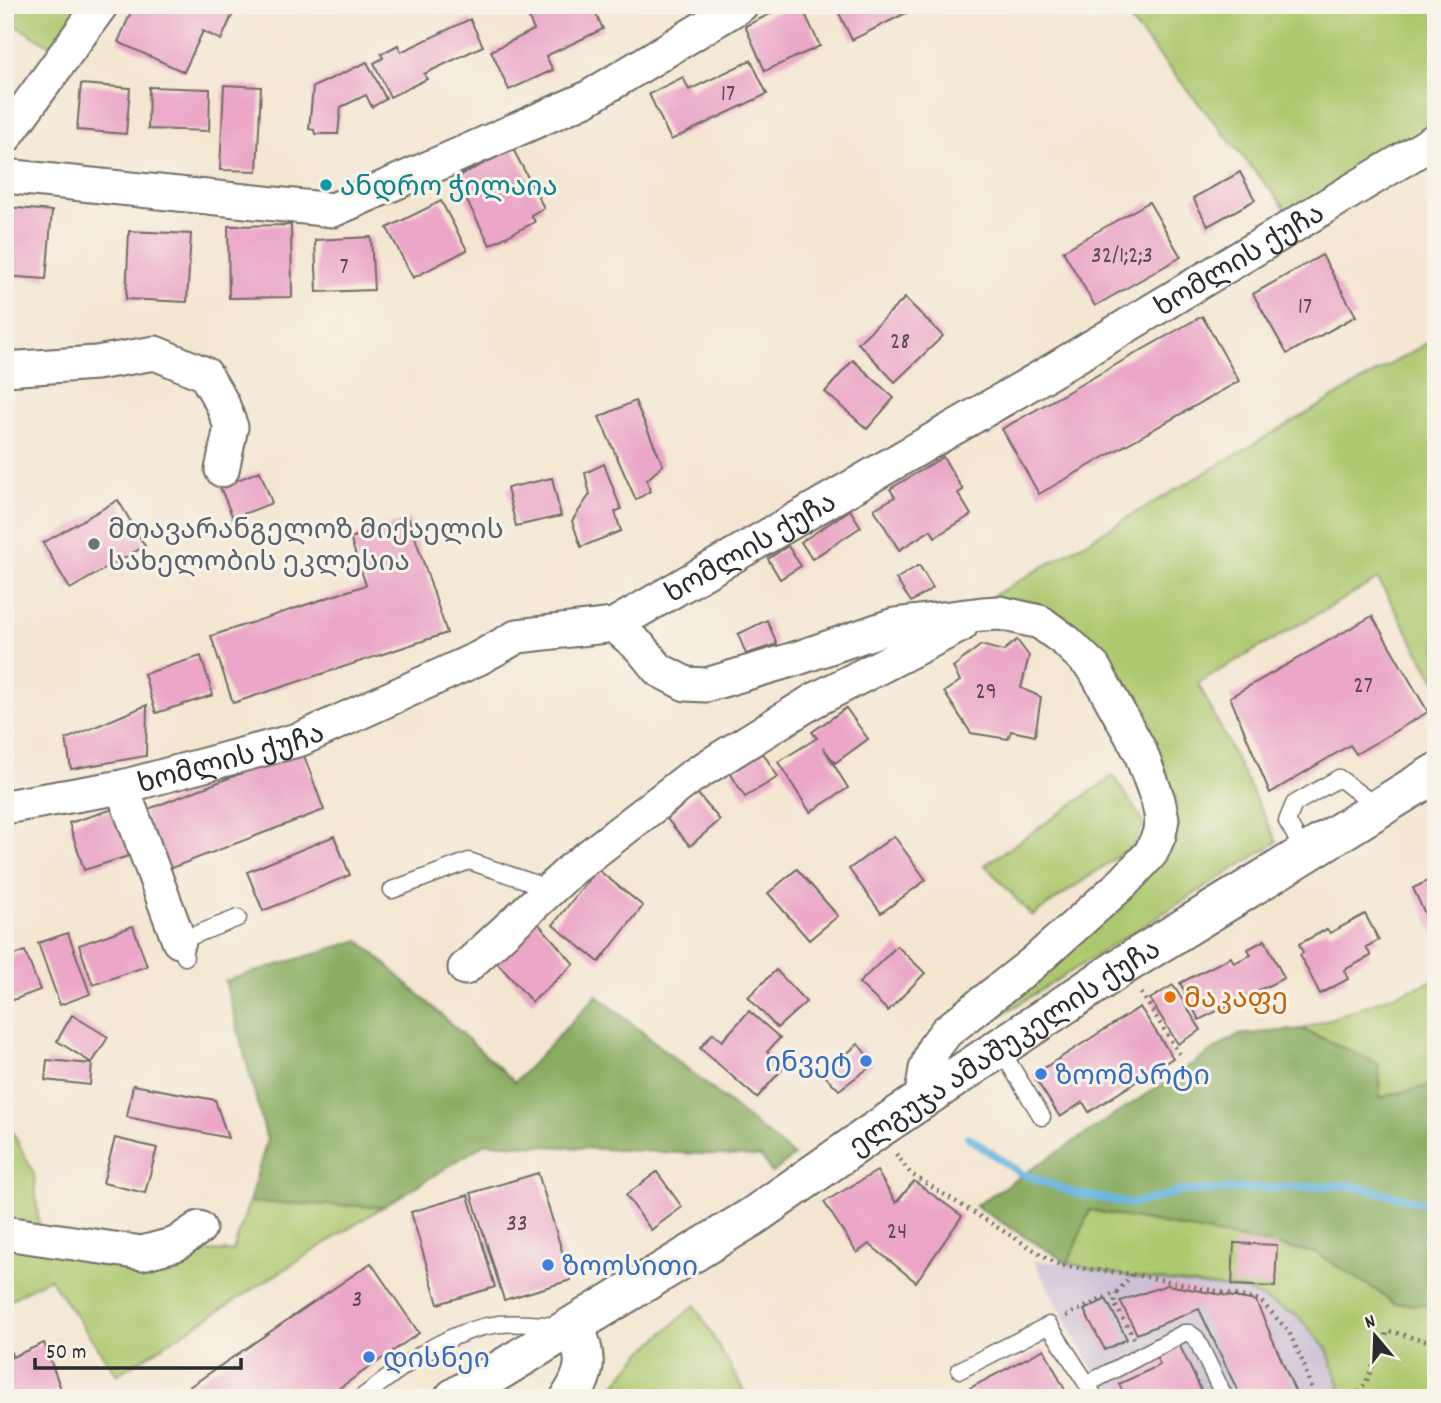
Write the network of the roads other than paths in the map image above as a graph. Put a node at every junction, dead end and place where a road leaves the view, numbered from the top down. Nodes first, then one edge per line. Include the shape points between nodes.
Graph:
1 (101, 5) edge
2 (741, 5) edge
3 (5, 137) edge
4 (1436, 140) edge
5 (5, 176) edge
6 (5, 369) edge
7 (222, 470) dead end
8 (982, 614) junction
9 (614, 625) junction
10 (1436, 773) edge
11 (122, 787) junction
12 (5, 807) edge
13 (551, 889) junction
14 (393, 890) dead end
15 (238, 918) dead end
16 (182, 949) joint
17 (465, 968) dead end
18 (1000, 1049) junction
19 (920, 1101) junction
20 (1042, 1117) dead end
21 (199, 1228) dead end
22 (5, 1233) edge
23 (575, 1326) junction
24 (960, 1370) dead end
25 (1091, 1391) edge
26 (361, 1398) edge
27 (454, 1398) edge
28 (570, 1398) edge
29 (1225, 1398) edge

1 - 3 street
2 - 5 street via 586,99 333,210
4 - 9 street, ხომლის ქუჩა via 1045,375
6 - 7 street via 96,363 155,353 205,374 231,427
8 - 9 street via 894,625 706,685 686,684 659,670
8 - 13 street via 813,701 691,777
8 - 19 street via 1040,622 1094,668 1140,751 1162,819 1152,853 1124,882 946,1032 926,1069
9 - 11 street, ხომლის ქუჩა via 518,636 479,659 301,739
10 - 18 main road, ელგუჯა ამაშუკელის ქუჩა via 1124,965
11 - 12 street, ხომლის ქუჩა
11 - 16 street
13 - 14 lane via 469,861
13 - 17 street
15 - 16 lane
18 - 19 main road, ელგუჯა ამაშუკელის ქუჩა
18 - 20 lane
19 - 23 main road, ელგუჯა ამაშუკელის ქუჩა via 752,1217
21 - 22 street via 176,1244 142,1253
23 - 26 lane via 500,1324 458,1333
23 - 27 main road, ელგუჯა ამაშუკელის ქუჩა
23 - 28 main road via 584,1354 582,1379
24 - 25 lane via 1049,1325
25 - 29 lane via 1143,1354 1189,1333 1196,1338

